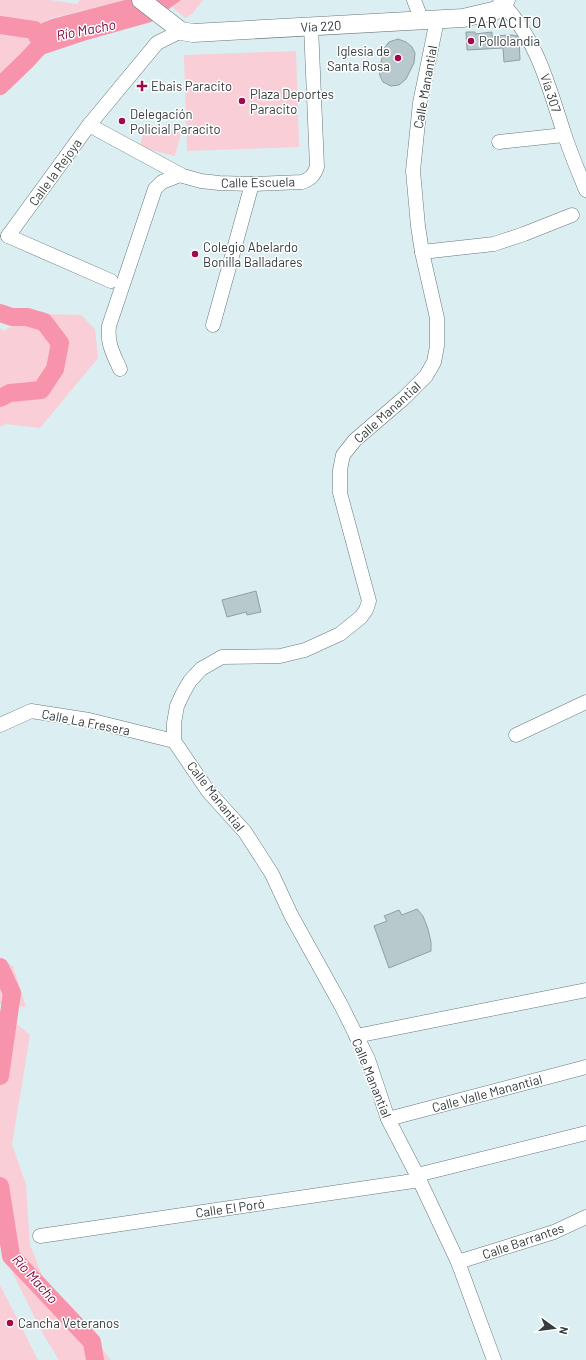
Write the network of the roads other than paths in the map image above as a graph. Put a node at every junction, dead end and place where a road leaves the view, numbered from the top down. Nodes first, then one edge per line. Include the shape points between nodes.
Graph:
1 (141, 0) edge
2 (414, 0) edge
3 (505, 2) edge
4 (429, 20) junction
5 (311, 26) junction
6 (177, 28) junction
7 (89, 125) junction
8 (564, 135) junction
9 (499, 142) dead end
10 (180, 175) junction
11 (252, 184) junction
12 (586, 190) edge
13 (572, 215) dead end
14 (4, 238) edge
15 (422, 252) junction
16 (111, 281) dead end
17 (212, 325) dead end
18 (120, 369) dead end
19 (586, 702) edge
20 (0, 725) edge
21 (516, 735) dead end
22 (174, 741) junction
23 (586, 990) edge
24 (356, 1036) junction
25 (586, 1067) edge
26 (388, 1119) junction
27 (586, 1133) edge
28 (419, 1177) junction
29 (586, 1217) edge
30 (40, 1236) dead end
31 (458, 1262) junction
32 (494, 1360) edge

1 - 6 main road
2 - 4 street
3 - 4 main road, Vía 220 via 497,10 463,18
3 - 8 street, Vía 307 via 527,35 542,66
4 - 5 main road, Vía 220
4 - 15 street, Calle Manantial via 413,171
5 - 6 main road, Vía 220 via 193,33
5 - 11 street, Calle Escuela via 317,166 314,174 302,182
6 - 7 street, Calle la Rejoya via 157,43
7 - 10 street, Calle Escuela
7 - 14 street, Calle la Rejoya
8 - 9 street
8 - 12 street, Vía 307
10 - 11 street, Calle Escuela via 219,184
10 - 18 street via 162,182 155,190 109,326 109,345
11 - 17 street
13 - 15 street via 494,244
14 - 16 street, Calle la Rejoya
15 - 22 street, Calle Manantial via 437,318 434,362 426,376 404,398 355,440 343,455 340,470 340,493 369,601 366,610 361,618 340,634 305,650 280,656 222,657 201,669 190,681 177,706
19 - 21 street
20 - 22 street, Calle La Fresera via 31,711 89,720
22 - 24 street, Calle Manantial via 208,791 245,832 272,874 291,916
23 - 24 street
24 - 26 street, Calle Manantial via 368,1059
25 - 26 street, Calle Valle Manantial
26 - 28 street, Calle Manantial
27 - 28 street, Calle El Poró
28 - 30 street, Calle El Poró
28 - 31 street, Calle Manantial
29 - 31 street, Calle Barrantes via 554,1232
31 - 32 street, Calle Manantial

